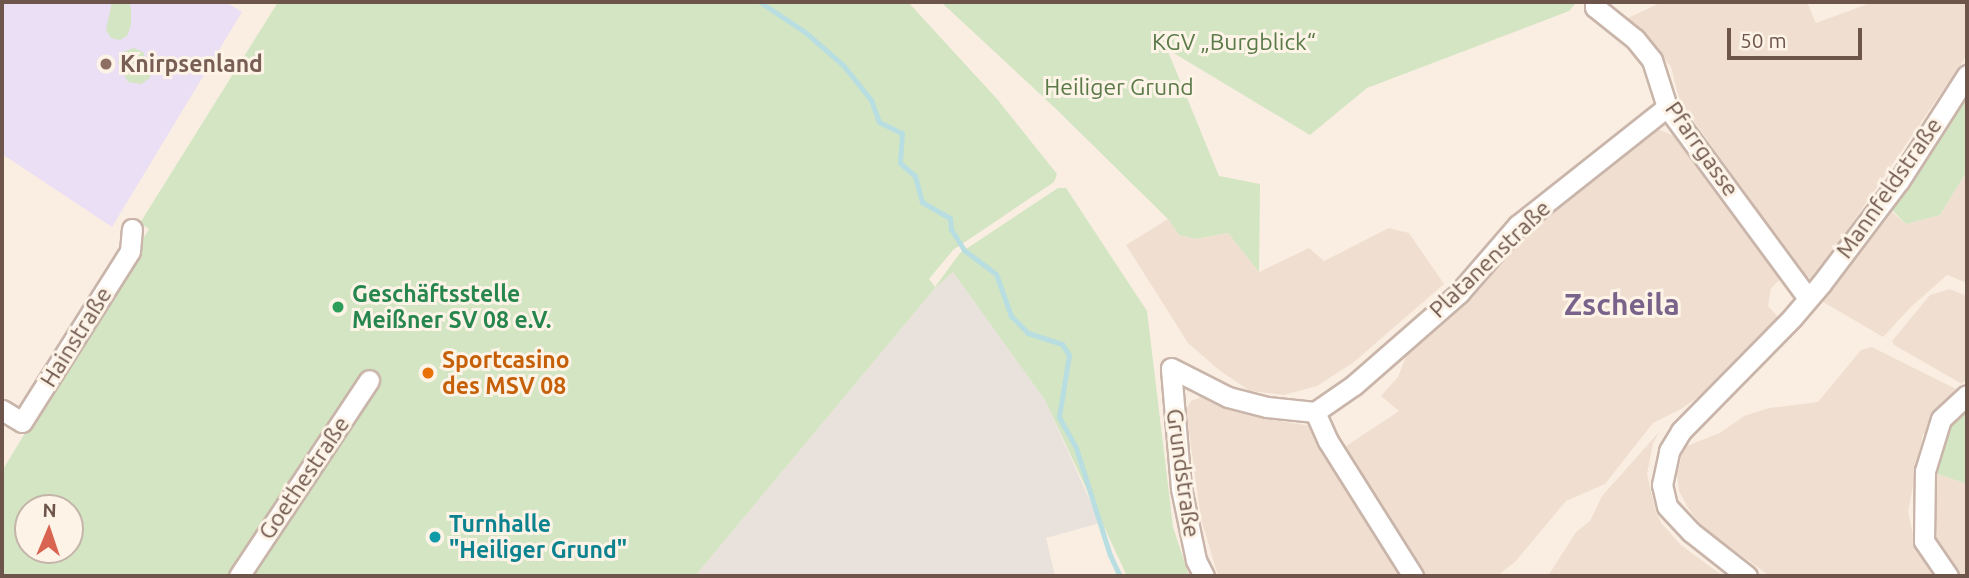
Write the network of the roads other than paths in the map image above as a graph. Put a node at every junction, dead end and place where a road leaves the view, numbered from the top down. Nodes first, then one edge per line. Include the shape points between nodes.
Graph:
1 (1595, 4) edge
2 (1967, 75) edge
3 (1667, 107) junction
4 (132, 229) dead end
5 (1808, 298) junction
6 (369, 380) dead end
7 (1967, 395) edge
8 (2, 410) edge
9 (1315, 412) junction
10 (239, 576) edge
11 (1204, 576) edge
12 (1413, 576) edge
13 (1747, 576) edge
14 (1948, 576) edge

1 - 3 street, Pfarrgasse via 1652,60
2 - 5 street, Mannfeldstraße via 1899,181
3 - 5 street, Pfarrgasse
3 - 9 street, Platanenstraße via 1518,225 1458,293
4 - 8 street, Hainstraße via 130,251 22,422
5 - 13 street, Mannfeldstraße via 1682,431 1669,451 1662,485 1667,506 1691,532
6 - 10 street, Goethestraße
7 - 14 street via 1941,419 1924,471 1924,541
9 - 11 street, Grundstraße via 1228,397 1171,368 1181,488 1196,560
9 - 12 street via 1328,441

